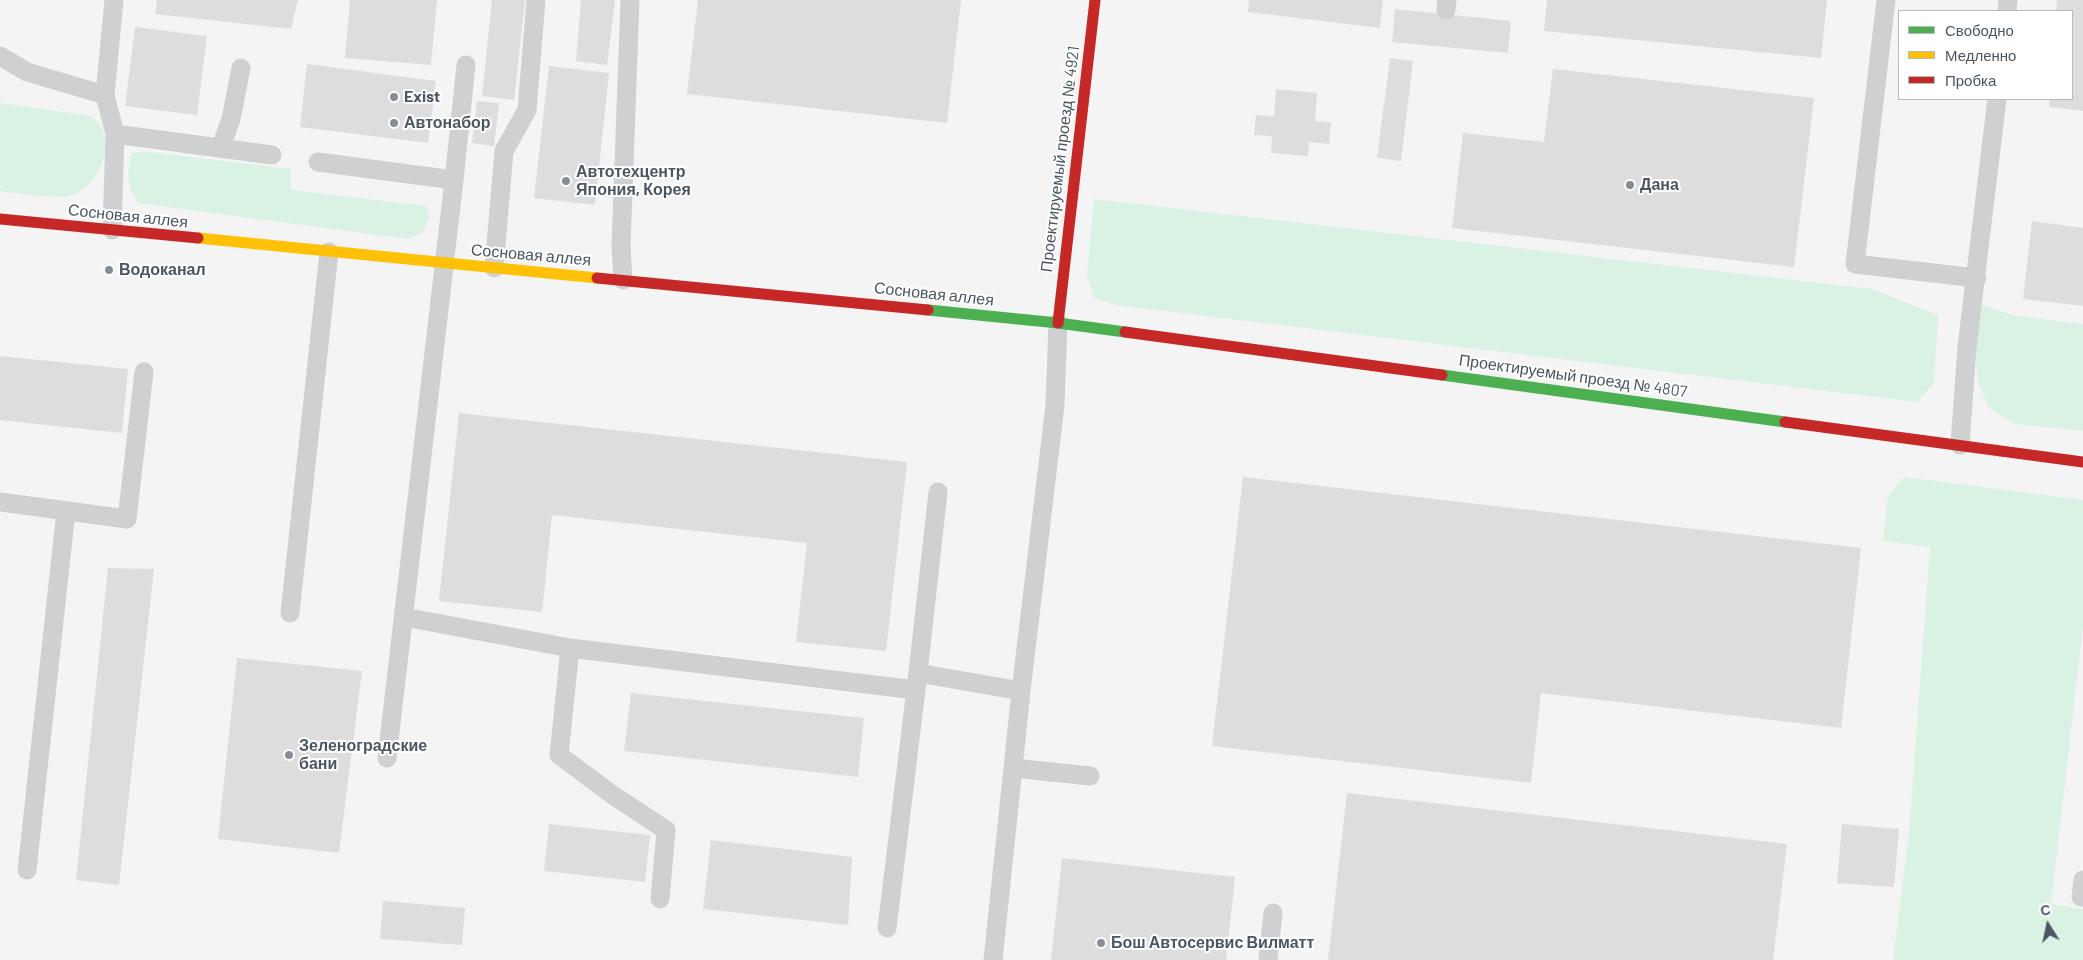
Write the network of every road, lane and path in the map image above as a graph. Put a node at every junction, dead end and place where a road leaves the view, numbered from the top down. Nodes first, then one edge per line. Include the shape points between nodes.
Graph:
1 (114, 0) edge
2 (536, 0) edge
3 (630, 0) edge
4 (1096, 0) edge
5 (1886, 0) edge
6 (0, 56) edge
7 (466, 64) dead end
8 (241, 68) dead end
9 (105, 95) junction
10 (1997, 100) edge
11 (115, 134) junction
12 (221, 147) junction
13 (272, 155) dead end
14 (318, 162) dead end
15 (454, 180) junction
16 (0, 219) edge
17 (112, 230) junction
18 (329, 252) junction
19 (446, 264) junction
20 (494, 268) junction
21 (1976, 278) junction
22 (623, 280) junction
23 (1058, 323) junction
24 (144, 372) dead end
25 (1960, 445) junction
26 (2083, 462) edge
27 (938, 492) dead end
28 (0, 502) edge
29 (66, 511) junction
30 (290, 613) dead end
31 (404, 617) junction
32 (570, 648) junction
33 (917, 682) junction
34 (1021, 691) junction
35 (387, 758) dead end
36 (1013, 768) junction
37 (1090, 776) dead end
38 (26, 870) dead end
39 (2083, 880) edge
40 (2083, 897) edge
41 (660, 899) dead end
42 (1273, 913) dead end
43 (888, 928) dead end
44 (993, 960) edge
45 (1268, 960) edge

1 - 9 lane
2 - 20 lane via 527,110 504,151
3 - 22 lane via 621,246
4 - 23 main road, Проектируемый проезд № 4921
5 - 21 lane via 1855,264
6 - 9 lane via 27,72
7 - 15 lane
8 - 12 lane
9 - 11 lane
10 - 21 lane
11 - 12 lane
11 - 17 lane
12 - 13 lane
14 - 15 lane
15 - 19 lane
16 - 17 main road, Сосновая аллея
17 - 18 main road, Сосновая аллея
18 - 19 main road, Сосновая аллея
18 - 30 lane
19 - 20 main road, Сосновая аллея
19 - 31 lane
20 - 22 main road, Сосновая аллея
21 - 25 lane
22 - 23 main road, Сосновая аллея
23 - 25 main road, Проектируемый проезд № 4807
23 - 34 lane via 1055,406
24 - 29 lane via 127,519
25 - 26 main road, Проектируемый проезд № 4807
27 - 33 lane
28 - 29 lane
29 - 38 lane
31 - 32 lane
31 - 35 lane
32 - 33 lane
32 - 41 lane via 559,755 666,830
33 - 34 lane
33 - 43 lane
34 - 36 lane
36 - 37 lane
36 - 44 lane
39 - 40 lane
42 - 45 lane

